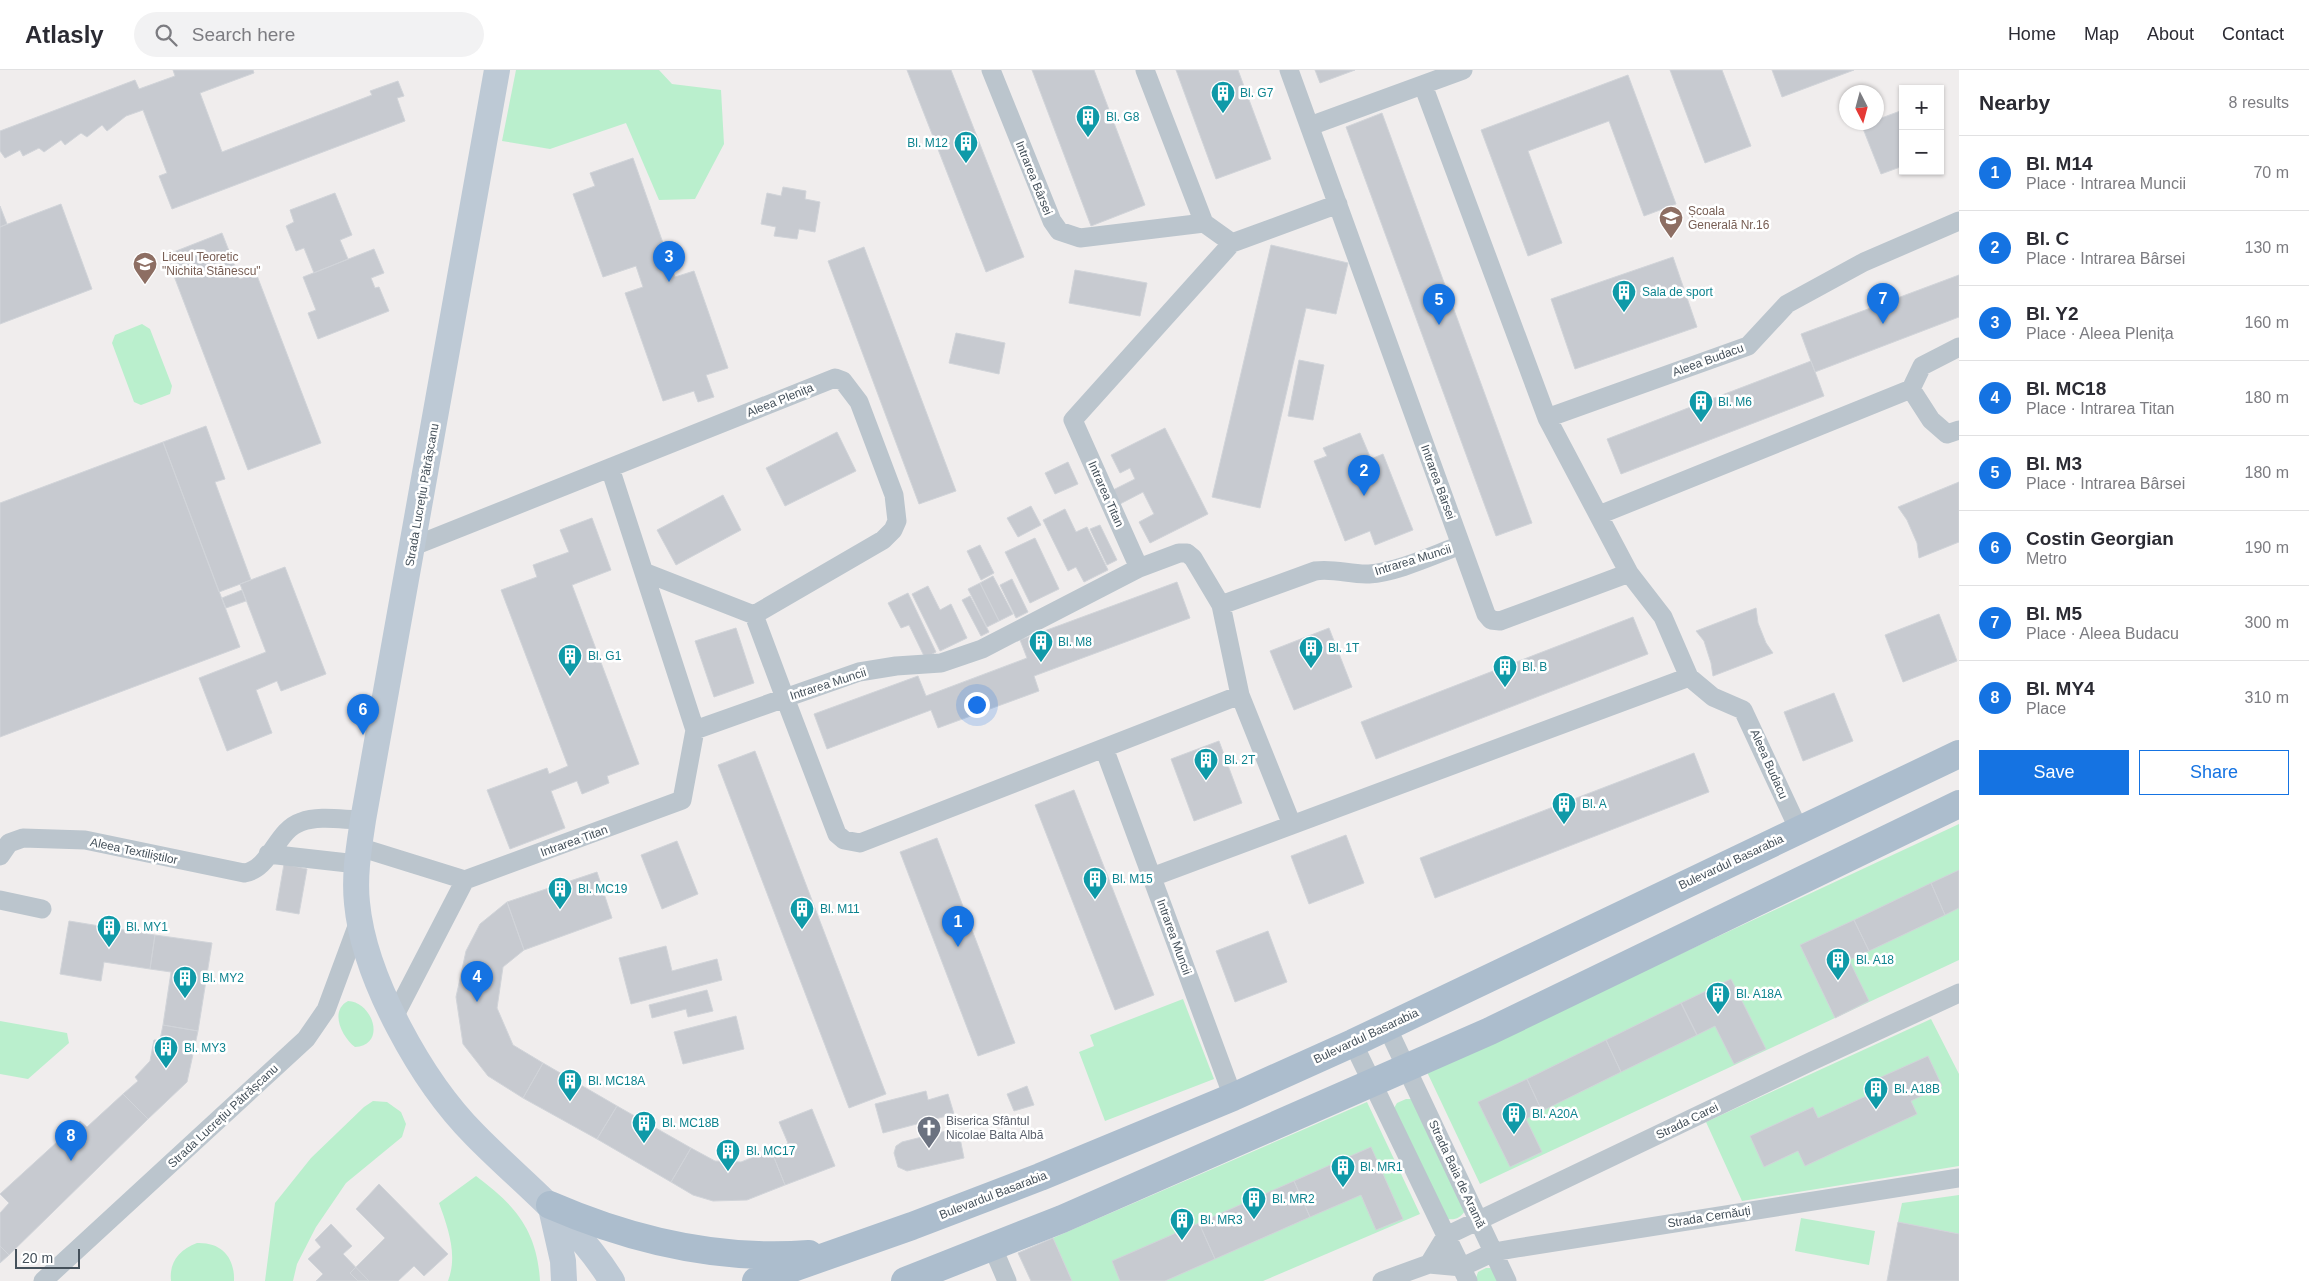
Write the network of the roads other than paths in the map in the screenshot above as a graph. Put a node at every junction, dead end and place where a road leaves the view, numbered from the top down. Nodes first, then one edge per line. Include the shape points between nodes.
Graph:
1 (497, 70) edge
2 (991, 70) edge
3 (1145, 70) edge
4 (1289, 70) edge
5 (1463, 70) edge
6 (1423, 85) junction
7 (1310, 126) junction
8 (1338, 204) junction
9 (1959, 221) edge
10 (1204, 222) junction
11 (1232, 243) junction
12 (1958, 351) edge
13 (1911, 390) junction
14 (1547, 418) junction
15 (1959, 430) edge
16 (610, 468) junction
17 (1599, 514) junction
18 (1461, 545) junction
19 (414, 546) junction
20 (1139, 568) junction
21 (644, 572) junction
22 (1629, 573) junction
23 (1221, 604) junction
24 (754, 615) junction
25 (1689, 678) junction
26 (1240, 696) junction
27 (785, 698) junction
28 (695, 730) junction
29 (1104, 748) junction
30 (1959, 754) edge
31 (1959, 804) edge
32 (364, 820) junction
33 (1292, 824) junction
34 (1799, 830) junction
35 (268, 854) junction
36 (0, 856) edge
37 (358, 856) junction
38 (1152, 877) junction
39 (465, 880) junction
40 (0, 900) edge
41 (42, 908) dead end
42 (360, 921) junction
43 (1959, 993) edge
44 (394, 1017) junction
45 (1387, 1027) junction
46 (1352, 1043) junction
47 (1406, 1067) junction
48 (1372, 1083) junction
49 (1234, 1097) junction
50 (1959, 1178) edge
51 (550, 1205) junction
52 (1478, 1220) junction
53 (1446, 1236) junction
54 (992, 1246) junction
55 (840, 1251) junction
56 (1494, 1252) junction
57 (1429, 1264) junction
58 (1465, 1274) edge
59 (44, 1281) edge
60 (564, 1281) edge
61 (612, 1281) edge
62 (756, 1281) edge
63 (905, 1281) edge
64 (1007, 1281) edge
65 (1382, 1281) edge
66 (1507, 1281) edge

1 - 19 main road, Strada Lucrețiu Pătrășcanu
2 - 10 street, Intrarea Bârsei via 1052,221 1059,231 1080,238
3 - 10 street
4 - 7 street, Intrarea Bârsei
5 - 6 street
6 - 7 street
6 - 14 street, Aleea Budacu
7 - 8 street, Intrarea Bârsei
8 - 11 street
8 - 18 street, Intrarea Bârsei
9 - 14 street, Aleea Budacu via 1864,262 1787,304 1748,346
10 - 11 street
11 - 20 street, Intrarea Titan via 1073,420
12 - 13 street via 1922,366
13 - 15 street via 1930,420 1947,434
13 - 17 street
14 - 17 street, Aleea Budacu
16 - 19 street, Aleea Plenița
16 - 21 street
16 - 24 street, Aleea Plenița via 835,378 843,381 859,402 894,495 897,521 884,540
17 - 22 street, Aleea Budacu
18 - 22 street, Intrarea Bârsei via 1491,620 1500,621
18 - 23 street, Intrarea Muncii via 1382,572 1316,571
19 - 32 main road, Strada Lucrețiu Pătrășcanu
20 - 23 street, Intrarea Muncii via 1187,553
20 - 27 street, Intrarea Muncii via 990,646 957,659 879,668
21 - 24 street
21 - 28 street
22 - 25 street, Aleea Budacu via 1663,618
23 - 26 street, Intrarea Muncii
24 - 27 street
25 - 33 street
25 - 34 street, Aleea Budacu via 1713,697 1743,710
26 - 29 street, Intrarea Muncii
26 - 33 street
27 - 28 street
27 - 29 street, Intrarea Muncii via 833,828 844,840 852,843 860,843
28 - 39 street, Intrarea Titan via 682,800
29 - 38 street, Intrarea Muncii
30 - 34 main road, Bulevardul Basarabia
31 - 47 main road via 1490,1031
32 - 35 street, Aleea Textiliștilor via 301,822 290,827
32 - 37 main road, Strada Lucrețiu Pătrășcanu
33 - 38 street
34 - 45 main road, Bulevardul Basarabia
35 - 36 street, Aleea Textiliștilor via 255,869 244,873 76,840 24,838 9,843
35 - 37 street
37 - 39 street
37 - 42 main road, Strada Lucrețiu Pătrășcanu via 356,886
38 - 49 street, Intrarea Muncii
39 - 44 street
40 - 41 street
42 - 44 main road, Strada Lucrețiu Pătrășcanu via 372,966
42 - 59 street, Strada Lucrețiu Pătrășcanu via 326,1010 306,1039
43 - 52 street, Strada Carei
44 - 51 main road, Strada Lucrețiu Pătrășcanu via 426,1076 448,1107
45 - 46 main road, Bulevardul Basarabia
45 - 47 street, Strada Baia de Aramă
46 - 48 street
46 - 49 main road, Bulevardul Basarabia
47 - 48 main road
47 - 52 street, Strada Baia de Aramă
48 - 53 street
48 - 54 main road via 1062,1219
49 - 55 main road, Bulevardul Basarabia via 1040,1178
50 - 56 street, Strada Cernăuți
51 - 55 main road via 616,1231 684,1247 770,1255
51 - 60 main road
51 - 61 main road, Strada Lucrețiu Pătrășcanu via 580,1237
52 - 53 street, Strada Carei
52 - 56 street, Strada Baia de Aramă
53 - 57 street
53 - 58 street
54 - 63 main road
54 - 64 street
55 - 62 main road, Bulevardul Basarabia
56 - 58 street, Strada Cernăuți
56 - 66 street, Strada Baia de Aramă
57 - 58 street
57 - 65 street

